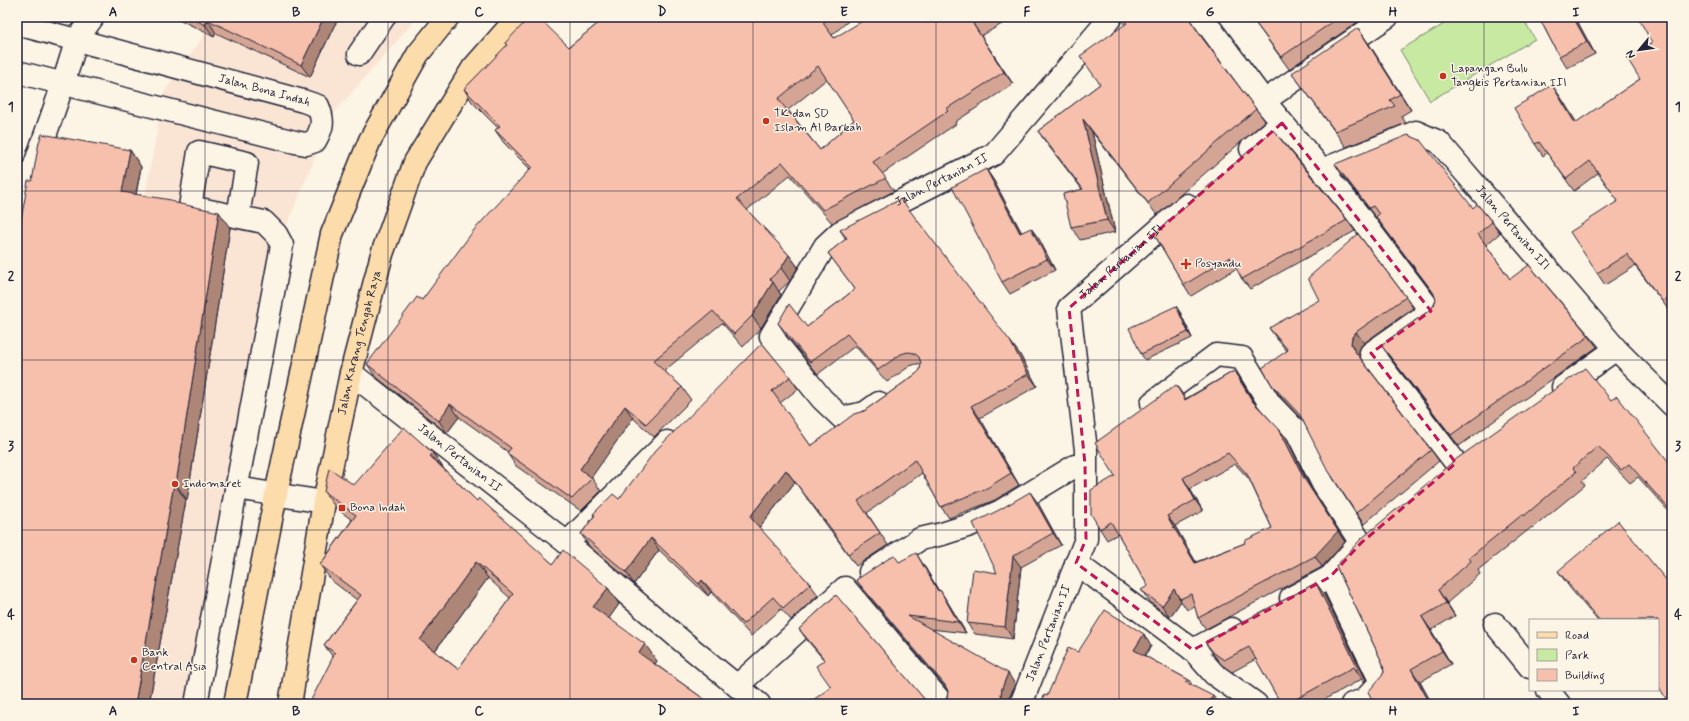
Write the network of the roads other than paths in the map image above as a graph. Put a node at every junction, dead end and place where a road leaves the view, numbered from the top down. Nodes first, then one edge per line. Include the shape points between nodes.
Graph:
1 (74, 17) edge
2 (93, 17) edge
3 (384, 17) edge
4 (448, 17) edge
5 (518, 17) edge
6 (1111, 17) edge
7 (1202, 17) edge
8 (1387, 17) edge
9 (17, 24) edge
10 (77, 39) junction
11 (359, 54) dead end
12 (17, 72) edge
13 (63, 84) junction
14 (1264, 101) junction
15 (1282, 123) junction
16 (1234, 164) edge
17 (1322, 170) junction
18 (1204, 190) edge
19 (238, 216) dead end
20 (17, 220) edge
21 (771, 336) junction
22 (1616, 349) junction
23 (755, 353) edge
24 (351, 373) junction
25 (897, 390) edge
26 (1546, 399) edge
27 (1671, 402) edge
28 (1136, 414) edge
29 (683, 426) edge
30 (1105, 437) edge
31 (1086, 457) junction
32 (1440, 477) edge
33 (236, 488) junction
34 (276, 494) junction
35 (324, 502) junction
36 (1378, 528) edge
37 (567, 543) junction
38 (1361, 543) junction
39 (1076, 563) junction
40 (1330, 578) junction
41 (845, 588) junction
42 (1275, 606) edge
43 (1248, 621) edge
44 (1496, 624) dead end
45 (1193, 650) junction
46 (1529, 666) edge
47 (737, 686) junction
48 (1549, 691) edge
49 (196, 704) edge
50 (235, 704) edge
51 (290, 704) edge
52 (759, 704) edge
53 (943, 704) edge
54 (1021, 704) edge
55 (1256, 704) edge
56 (1352, 704) edge
57 (1559, 704) edge

1 - 10 street
2 - 10 street
3 - 11 street
4 - 34 main road via 418,54 370,140 332,234
5 - 24 main road, Jalan Karang Tengah Raya via 474,68 415,162 382,254
6 - 21 street, Jalan Pertanian II via 994,154 840,232 825,246
7 - 14 street
8 - 14 street
9 - 10 street, Jalan Bona Indah
10 - 13 street
10 - 13 street, Jalan Bona Indah via 318,106 322,117 321,130 315,141 306,144
12 - 13 street, Jalan Bona Indah
13 - 20 street
14 - 15 street
15 - 16 street
15 - 17 street
17 - 22 street, Jalan Pertanian III via 1416,132 1439,142
17 - 32 street via 1431,311 1371,353 1463,458
18 - 31 street, Jalan Pertanian III via 1069,308
19 - 33 street via 264,222 276,234 282,245
21 - 23 street, Jalan Pertanian II
21 - 25 street via 822,399 842,418 865,413
22 - 26 street
22 - 27 street, Jalan Pertanian III
24 - 35 main road, Jalan Karang Tengah Raya
24 - 37 street, Jalan Pertanian II
28 - 38 street via 1216,355 1242,358 1270,404 1297,432 1324,484
29 - 37 street
30 - 31 street
31 - 39 street, Jalan Pertanian II via 1086,539
31 - 41 street via 1001,511 970,525 920,539
33 - 34 street
33 - 49 street
34 - 35 street
34 - 50 main road
35 - 51 main road, Jalan Karang Tengah Raya
36 - 38 street
37 - 47 street, Jalan Pertanian II
38 - 40 street
39 - 45 street
39 - 54 street, Jalan Pertanian II
40 - 42 street
40 - 56 street via 1381,682 1364,700
41 - 47 street
41 - 53 street
43 - 45 street
44 - 46 street
45 - 55 street via 1214,674
47 - 52 street, Jalan Pertanian II
48 - 57 street

